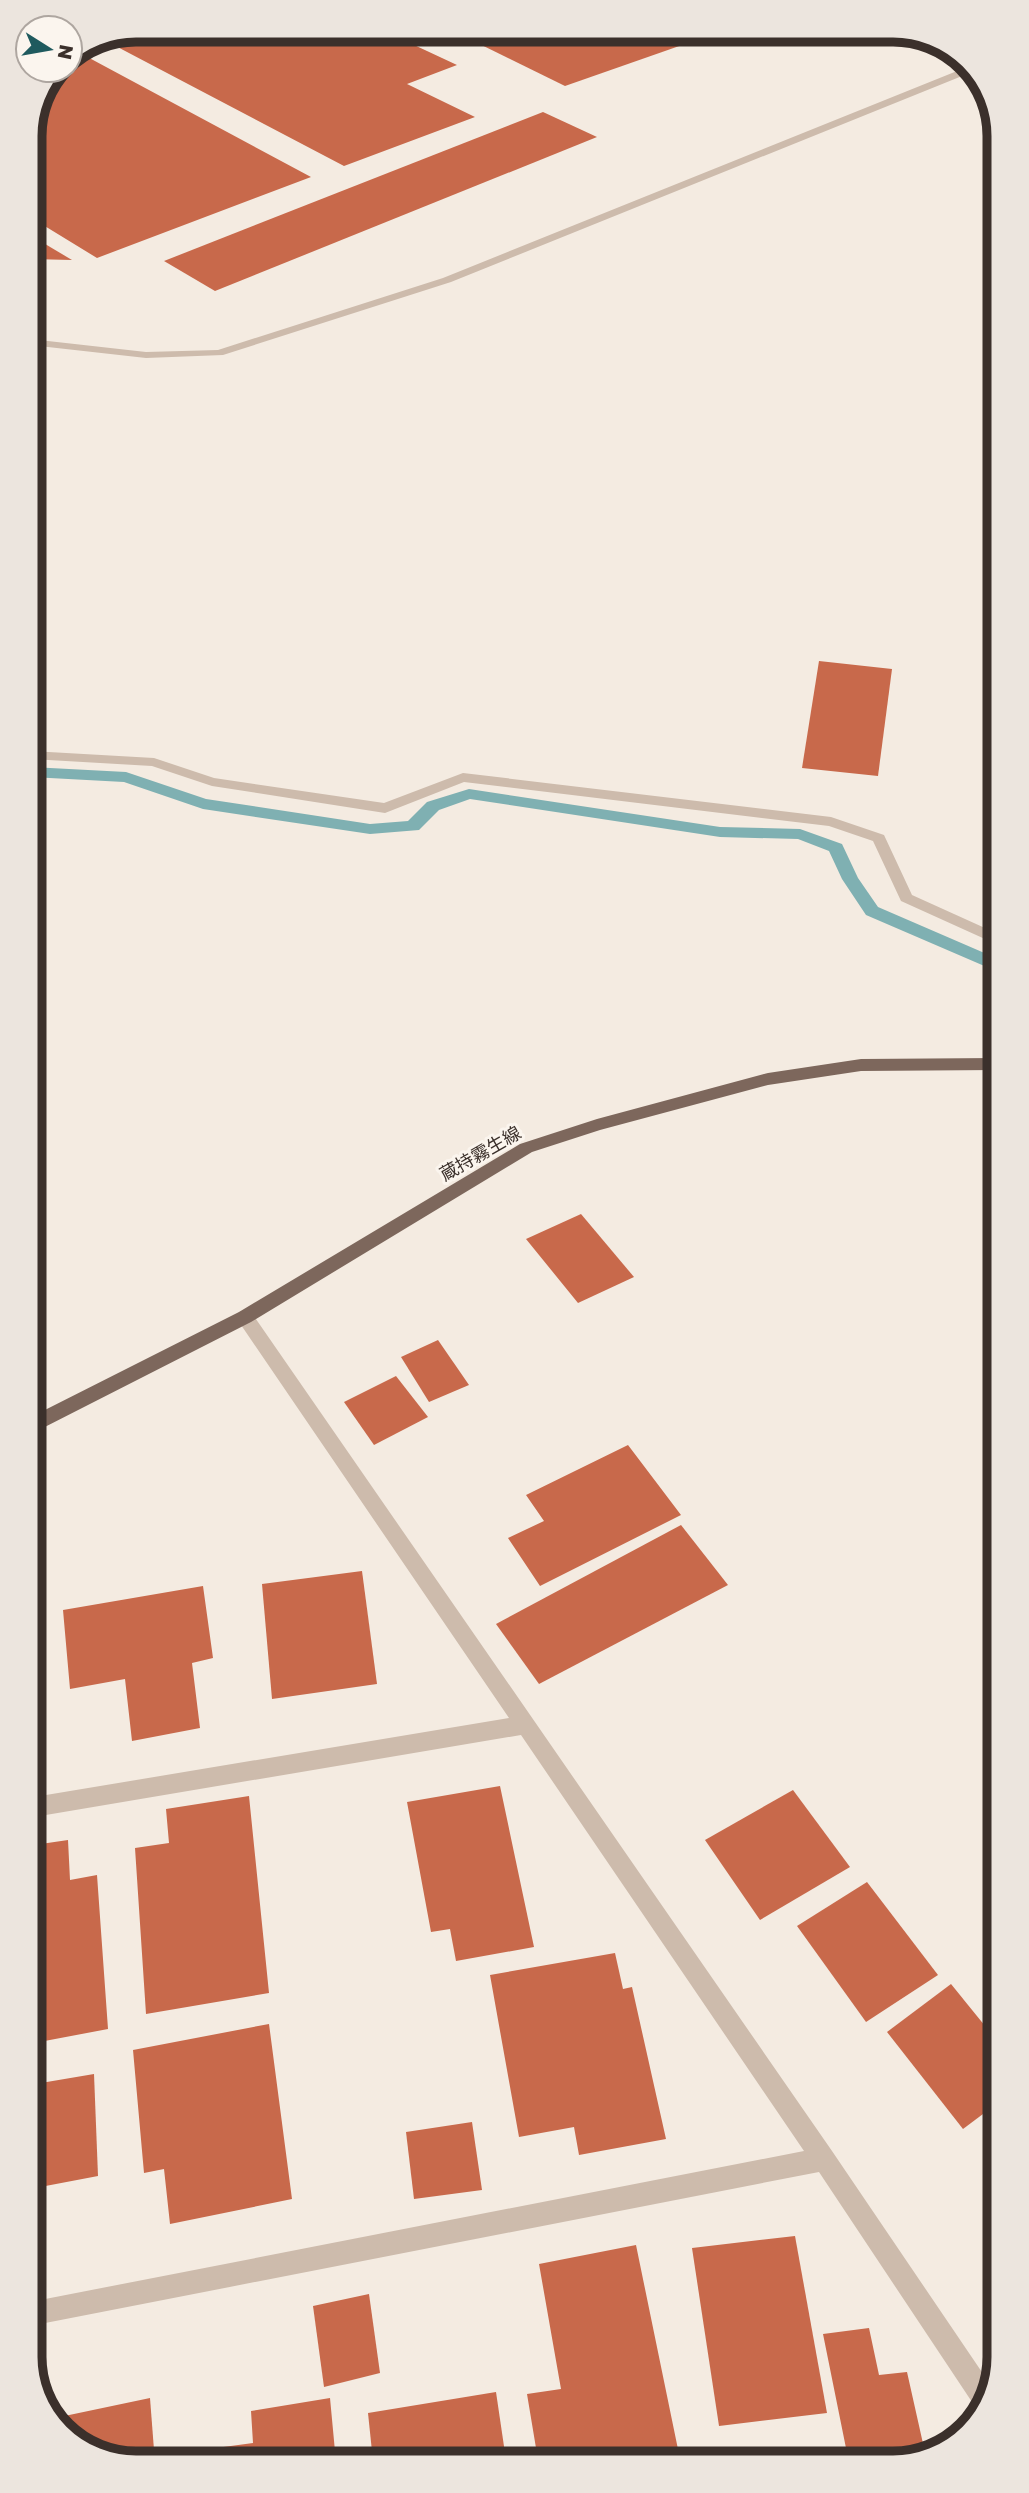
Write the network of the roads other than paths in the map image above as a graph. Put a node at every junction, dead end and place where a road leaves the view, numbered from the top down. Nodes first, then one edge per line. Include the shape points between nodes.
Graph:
1 (961, 73) edge
2 (42, 343) edge
3 (42, 756) edge
4 (987, 935) edge
5 (987, 1064) edge
6 (245, 1317) junction
7 (42, 1420) edge
8 (525, 1725) junction
9 (42, 1806) edge
10 (824, 2159) junction
11 (42, 2312) edge
12 (980, 2391) edge

1 - 2 street via 447,280 219,353 146,355
3 - 4 street via 153,762 212,782 385,808 463,776 831,822 879,838 906,898
5 - 6 main road, 蔵持霧生線 via 861,1065 768,1079 526,1148
6 - 7 main road, 蔵持霧生線
6 - 8 street
8 - 9 street
8 - 10 street
10 - 11 street
10 - 12 street

